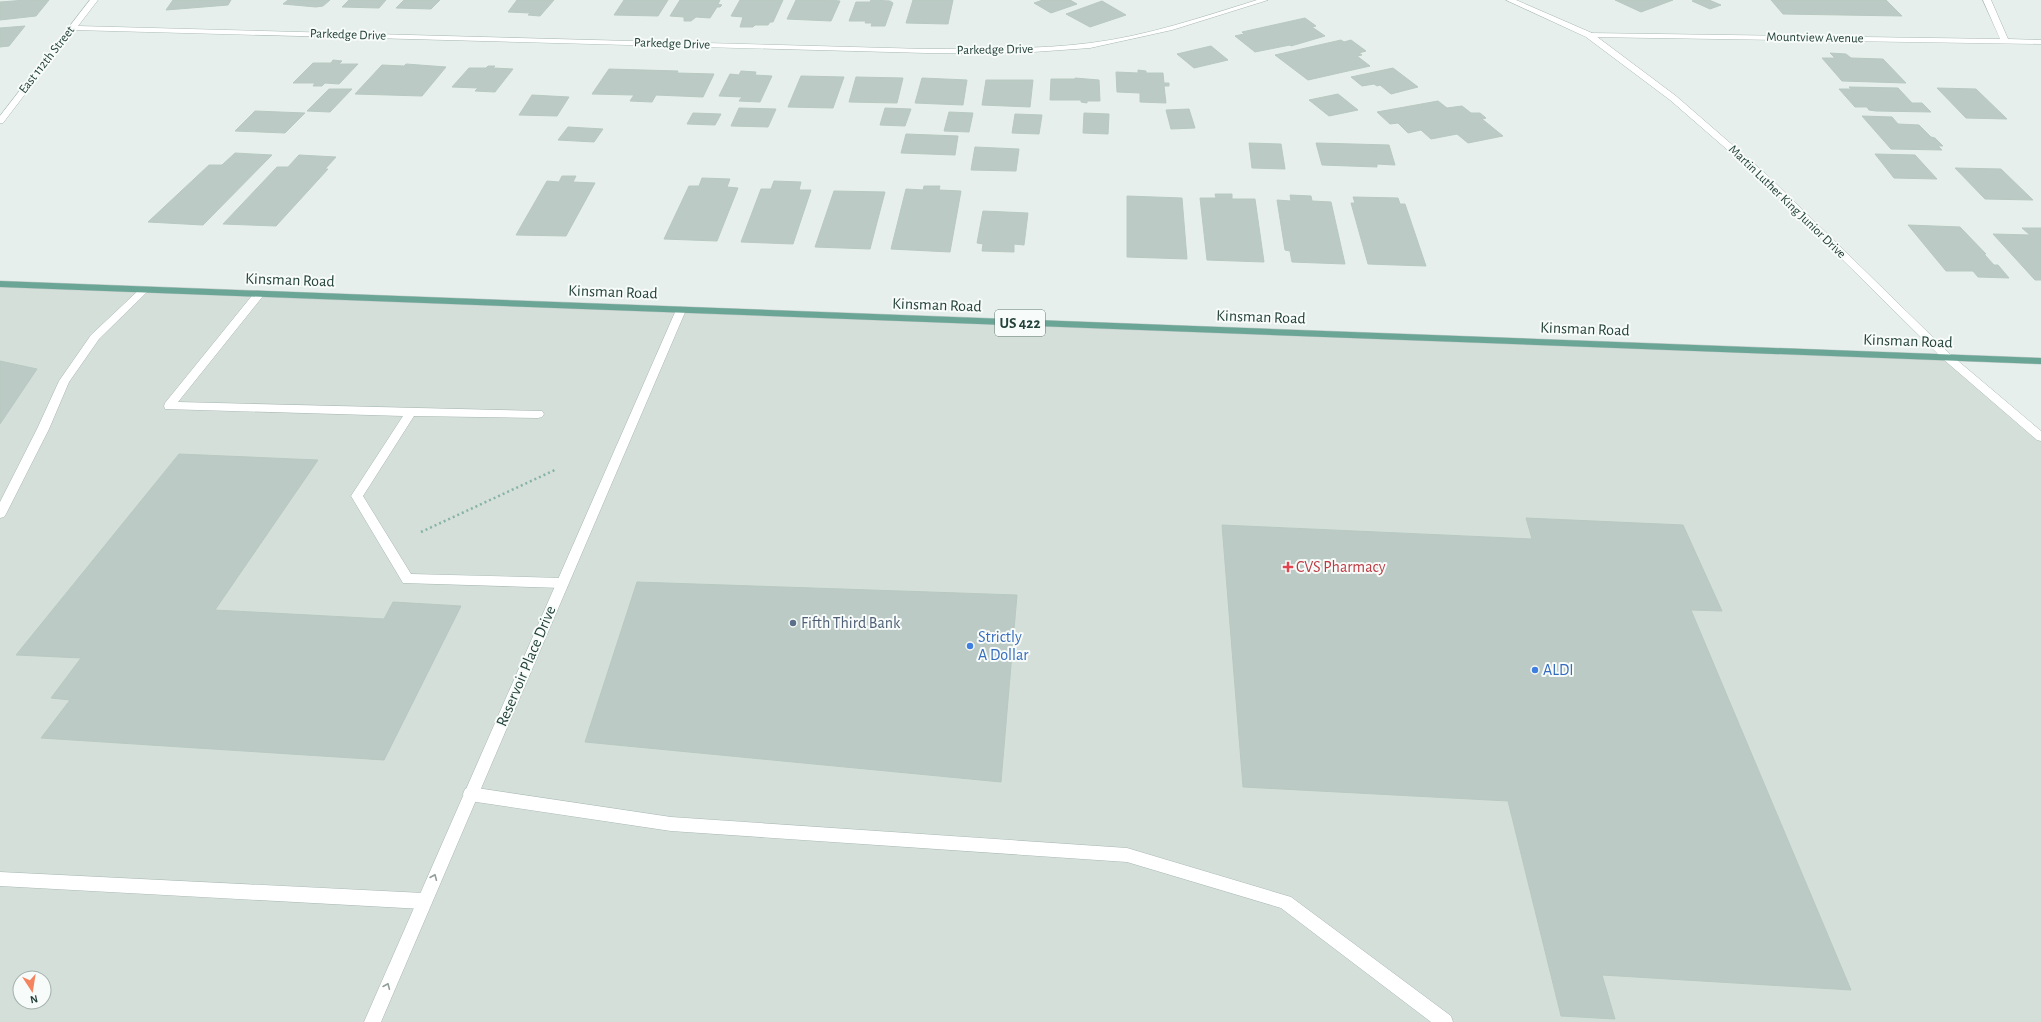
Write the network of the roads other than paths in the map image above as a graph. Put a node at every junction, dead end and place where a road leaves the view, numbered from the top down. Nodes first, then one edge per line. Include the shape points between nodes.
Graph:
1 (94, 0) edge
2 (1264, 0) edge
3 (1510, 0) edge
4 (1987, 0) edge
5 (73, 28) junction
6 (1589, 35) junction
7 (2005, 41) junction
8 (2041, 42) edge
9 (0, 121) edge
10 (0, 284) edge
11 (144, 290) junction
12 (259, 294) junction
13 (681, 310) junction
14 (1947, 357) junction
15 (2041, 361) edge
16 (411, 412) junction
17 (538, 414) dead end
18 (2041, 437) edge
19 (0, 514) edge
20 (562, 583) junction
21 (470, 794) junction
22 (0, 879) edge
23 (424, 901) junction
24 (372, 1022) edge
25 (1445, 1022) edge

1 - 5 street, East 112th Street
2 - 5 street, Parkedge Drive via 1204,20 1111,42 1036,50 926,51
3 - 6 street, Martin Luther King Junior Drive
4 - 7 street
5 - 9 street, East 112th Street
6 - 7 street, Mountview Avenue
6 - 14 street, Martin Luther King Junior Drive via 1674,98 1764,177
7 - 8 street, Mountview Avenue
10 - 11 main road, Kinsman Road / US 422
11 - 12 main road, Kinsman Road / US 422
11 - 19 street via 95,336 64,381
12 - 13 main road, Kinsman Road / US 422
12 - 16 street via 168,406
13 - 14 main road, Kinsman Road / US 422
13 - 20 street, Reservoir Place Drive
14 - 15 main road, Kinsman Road / US 422
14 - 18 street, Martin Luther King Junior Drive
16 - 17 street
16 - 20 street via 357,496 407,579
20 - 21 street, Reservoir Place Drive
23 -> 21 street, Reservoir Place Drive
21 - 25 street via 670,824 1127,855 1285,902
22 - 23 street
24 -> 23 street, Reservoir Place Drive

